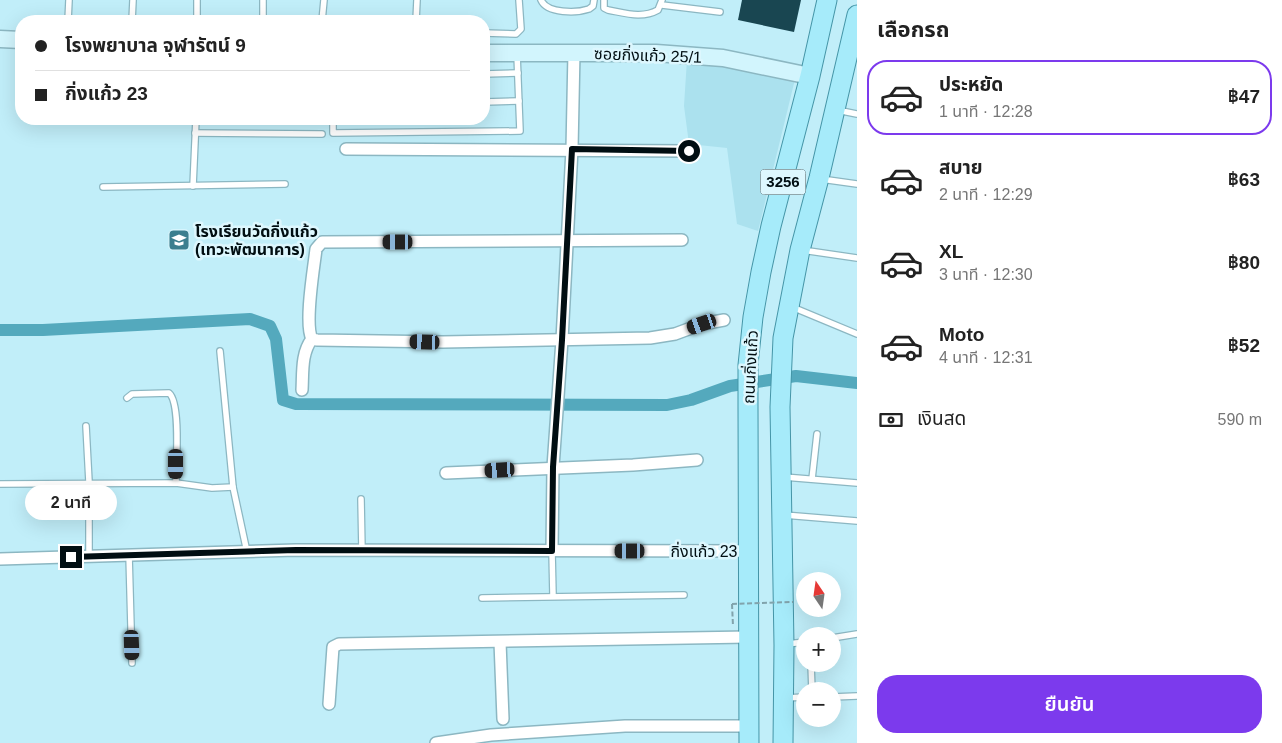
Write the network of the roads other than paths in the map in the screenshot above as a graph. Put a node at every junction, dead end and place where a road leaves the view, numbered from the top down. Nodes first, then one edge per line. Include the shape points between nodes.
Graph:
1 (69, 0) edge
2 (133, 0) edge
3 (197, 0) edge
4 (263, 0) edge
5 (324, 0) edge
6 (417, 0) edge
7 (518, 0) edge
8 (542, 0) edge
9 (594, 0) edge
10 (604, 0) edge
11 (827, 0) edge
12 (662, 2) edge
13 (720, 12) dead end
14 (68, 15) edge
15 (132, 15) edge
16 (197, 15) edge
17 (263, 15) edge
18 (323, 15) edge
19 (416, 15) edge
20 (857, 15) edge
21 (490, 33) edge
22 (2, 39) edge
23 (15, 40) edge
24 (517, 52) junction
25 (574, 52) junction
26 (490, 53) edge
27 (518, 73) junction
28 (490, 74) edge
29 (810, 76) junction
30 (519, 101) junction
31 (490, 102) edge
32 (835, 110) junction
33 (857, 114) edge
34 (196, 125) edge
35 (333, 125) edge
36 (195, 133) junction
37 (322, 134) dead end
38 (346, 148) dead end
39 (572, 149) junction
40 (689, 151) dead end
41 (819, 178) junction
42 (284, 184) dead end
43 (857, 184) edge
44 (193, 186) junction
45 (102, 187) dead end
46 (682, 240) dead end
47 (567, 241) junction
48 (800, 250) junction
49 (857, 258) edge
50 (788, 306) junction
51 (724, 320) dead end
52 (857, 334) edge
53 (312, 339) junction
54 (562, 340) junction
55 (220, 351) dead end
56 (302, 390) dead end
57 (127, 398) dead end
58 (86, 426) dead end
59 (817, 434) dead end
60 (697, 460) dead end
61 (553, 467) junction
62 (446, 473) dead end
63 (781, 477) junction
64 (812, 479) junction
65 (89, 482) junction
66 (176, 483) junction
67 (857, 483) edge
68 (0, 484) edge
69 (233, 488) junction
70 (361, 499) dead end
71 (782, 515) junction
72 (857, 521) edge
73 (362, 550) junction
74 (552, 551) junction
75 (748, 551) junction
76 (247, 552) junction
77 (129, 555) junction
78 (89, 556) junction
79 (0, 559) edge
80 (684, 595) dead end
81 (553, 596) junction
82 (482, 598) dead end
83 (857, 634) edge
84 (748, 637) junction
85 (841, 637) edge
86 (500, 642) junction
87 (796, 643) edge
88 (784, 645) junction
89 (132, 663) dead end
90 (857, 696) edge
91 (796, 697) edge
92 (841, 697) edge
93 (783, 698) junction
94 (329, 704) dead end
95 (503, 719) dead end
96 (749, 734) edge
97 (436, 743) edge
98 (783, 743) edge

1 - 14 lane
2 - 15 lane
3 - 16 lane
4 - 17 lane
5 - 18 lane
6 - 19 lane
7 - 21 lane via 521,29 516,34
8 - 9 lane via 549,9 565,11 589,9
10 - 12 lane via 604,8 608,10 638,15 651,14
11 - 29 main road, ถนนกิ่งแก้ว / 3256
12 - 13 lane
20 - 32 main road, ถนนกิ่งแก้ว / 3256
22 - 23 street
24 - 25 street, ซอยกิ่งแก้ว 25/1
24 - 26 street, ซอยกิ่งแก้ว 25/1
24 - 27 lane
25 - 29 street, ซอยกิ่งแก้ว 25/1 via 723,58
25 - 39 street
27 - 28 lane
27 - 30 lane
29 - 75 main road, ถนนกิ่งแก้ว / 3256 via 771,226 753,317 748,365
30 - 31 lane
30 - 35 lane via 520,130 333,133
32 - 33 lane
32 - 41 main road, ถนนกิ่งแก้ว / 3256
34 - 36 lane
36 - 37 lane
36 - 44 lane
38 - 39 street
39 - 40 street
39 - 47 street
41 - 43 lane
41 - 48 main road, ถนนกิ่งแก้ว / 3256
42 - 44 lane
44 - 45 lane
46 - 47 street
47 - 53 street via 322,242 316,249 309,319
47 - 54 street
48 - 49 lane
48 - 50 main road, ถนนกิ่งแก้ว / 3256
50 - 52 lane
50 - 63 main road, ถนนกิ่งแก้ว / 3256 via 780,368
51 - 54 street via 650,338
53 - 54 street
53 - 56 street via 305,353
54 - 61 street
55 - 69 lane
57 - 66 lane via 132,394 169,392 173,396 177,408
58 - 65 lane
59 - 64 lane
60 - 61 street
61 - 62 street
61 - 74 street
63 - 64 lane
63 - 71 main road, ถนนกิ่งแก้ว / 3256
64 - 67 lane
65 - 66 lane
65 - 68 lane
65 - 78 lane
66 - 69 lane
69 - 76 lane
70 - 73 lane
71 - 72 lane
71 - 88 main road, ถนนกิ่งแก้ว / 3256
73 - 74 street, กิ่งแก้ว 23
73 - 76 street, กิ่งแก้ว 23
74 - 75 street, กิ่งแก้ว 23
74 - 81 lane
75 - 84 main road, ถนนกิ่งแก้ว / 3256
76 - 77 street, กิ่งแก้ว 23
77 - 78 street, กิ่งแก้ว 23
77 - 89 lane
78 - 79 street, กิ่งแก้ว 23
80 - 81 lane
81 - 82 lane
83 - 85 lane
84 - 86 street
84 - 96 main road, ถนนกิ่งแก้ว / 3256
86 - 94 street via 335,645 331,657
86 - 95 street
87 - 88 lane
88 - 93 main road, ถนนกิ่งแก้ว / 3256
90 - 92 lane
91 - 93 lane
93 - 98 main road, ถนนกิ่งแก้ว / 3256
96 - 97 street via 625,726 491,735

